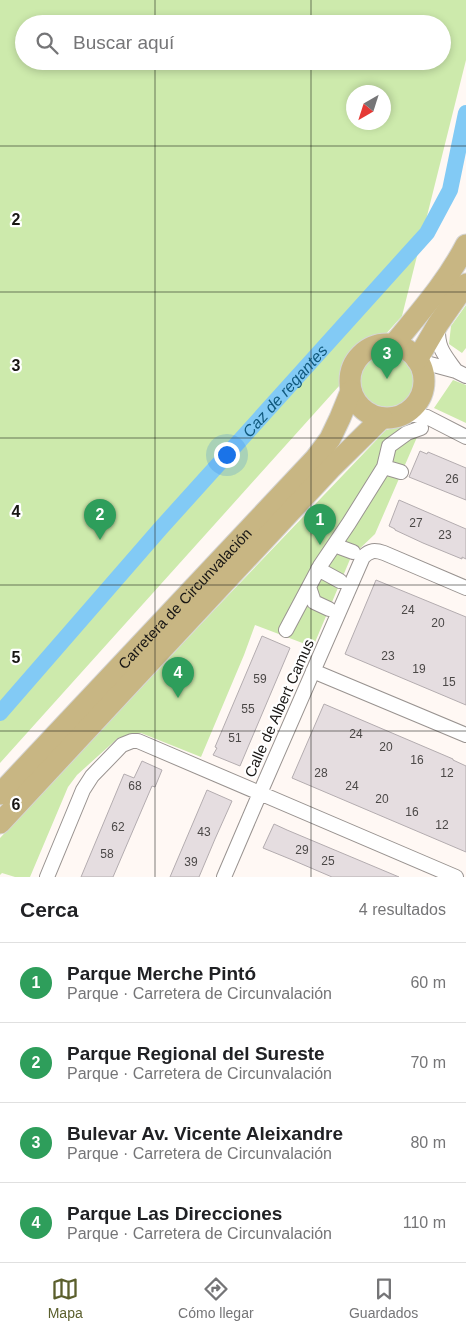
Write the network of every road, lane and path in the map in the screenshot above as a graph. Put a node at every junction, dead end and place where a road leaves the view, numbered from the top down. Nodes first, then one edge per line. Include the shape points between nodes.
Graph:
1 (466, 245) edge
2 (466, 284) edge
3 (438, 324) junction
4 (394, 344) junction
5 (418, 360) junction
6 (461, 373) edge
7 (351, 391) junction
8 (404, 415) junction
9 (382, 418) junction
10 (421, 428) dead end
11 (466, 436) edge
12 (384, 467) junction
13 (401, 472) dead end
14 (334, 545) junction
15 (359, 553) junction
16 (318, 569) junction
17 (340, 582) dead end
18 (309, 587) junction
19 (466, 588) edge
20 (329, 609) dead end
21 (286, 630) dead end
22 (313, 671) junction
23 (466, 735) edge
24 (260, 793) junction
25 (0, 794) edge
26 (0, 823) edge
27 (47, 877) edge
28 (224, 877) edge
29 (456, 877) edge

1 - 4 main road via 441,286
2 - 3 main road
3 - 5 main road
3 - 6 street via 437,338 442,352
4 - 5 main road via 408,350
4 - 7 main road via 373,346 363,352 351,369
5 - 6 street
5 - 8 main road via 424,376 423,391 416,405
7 - 9 main road via 366,412
7 - 25 main road, Carretera de Circunvalación via 330,439 315,459
8 - 9 main road
8 - 11 street via 427,417
9 - 26 main road, Carretera de Circunvalación via 324,475
10 - 12 street via 407,433 389,446
12 - 13 street
12 - 14 street
14 - 15 street
14 - 16 street
15 - 19 street via 384,553
15 - 22 street, Calle de Albert Camus via 361,561
16 - 17 street
16 - 18 street
18 - 20 street via 314,602
18 - 21 street
22 - 23 street
22 - 24 street, Calle de Albert Camus
24 - 27 street via 138,741 126,743 92,776 83,790
24 - 28 street, Calle de Albert Camus
24 - 29 street

